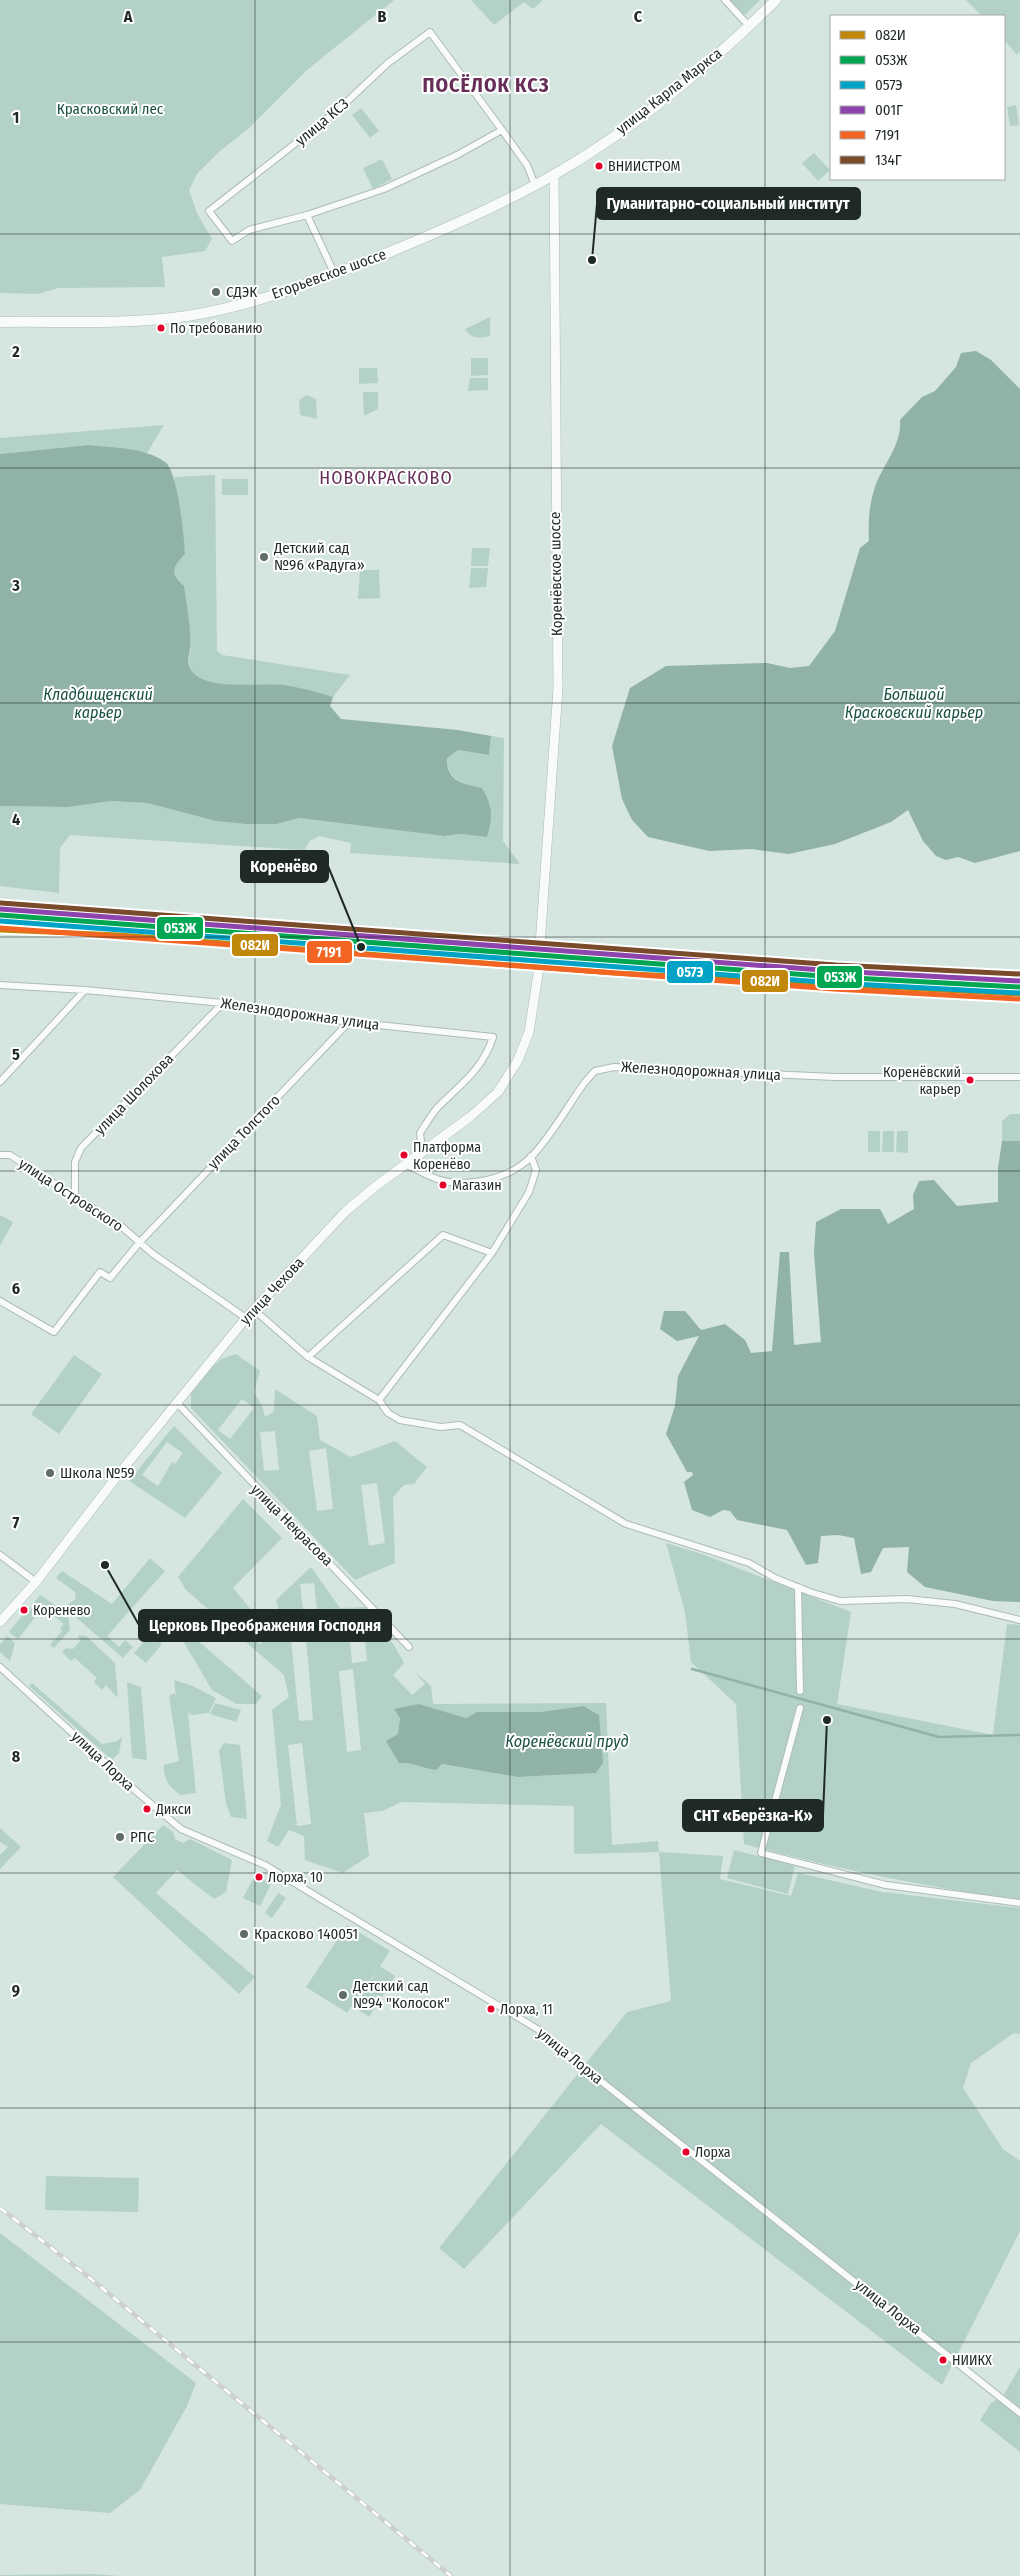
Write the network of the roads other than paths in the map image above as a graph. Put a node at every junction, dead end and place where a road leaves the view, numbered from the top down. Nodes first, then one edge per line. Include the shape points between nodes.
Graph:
1 (725, 0) edge
2 (776, 0) edge
3 (749, 26) junction
4 (502, 130) junction
5 (554, 174) junction
6 (535, 185) junction
7 (307, 214) junction
8 (335, 275) junction
9 (0, 322) edge
10 (538, 974) joint
11 (0, 985) edge
12 (85, 990) junction
13 (223, 1003) junction
14 (349, 1022) junction
15 (1020, 1077) edge
16 (0, 1082) edge
17 (422, 1152) junction
18 (0, 1155) edge
19 (532, 1156) junction
20 (405, 1164) junction
21 (75, 1198) junction
22 (138, 1243) junction
23 (492, 1253) junction
24 (0, 1301) edge
25 (253, 1309) junction
26 (246, 1318) junction
27 (308, 1357) junction
28 (379, 1400) junction
29 (176, 1402) junction
30 (0, 1555) edge
31 (36, 1582) junction
32 (798, 1587) junction
33 (1020, 1620) edge
34 (0, 1622) edge
35 (409, 1647) dead end
36 (0, 1667) edge
37 (800, 1691) dead end
38 (800, 1708) dead end
39 (1020, 1903) edge
40 (1020, 2413) edge

1 - 3 street
2 - 3 main road, улица Карла Маркса
3 - 5 main road, улица Карла Маркса via 637,119
4 - 6 street, улица КСЗ via 527,165
4 - 7 street, улица КСЗ via 384,189
4 - 7 street, улица КСЗ via 430,32 388,63 338,110 209,211 232,241 249,230
5 - 6 main road, Егорьевское шоссе
5 - 10 main road, Коренёвское шоссе via 558,688
6 - 8 main road, Егорьевское шоссе via 439,231
7 - 8 street
8 - 9 main road, Егорьевское шоссе via 240,306 184,316
10 - 17 main road, улица Чехова via 529,1032 518,1060 498,1092
11 - 12 street, Железнодорожная улица
12 - 13 street, Железнодорожная улица
12 - 16 street
13 - 14 street, Железнодорожная улица
13 - 21 street, улица Шолохова via 82,1148 75,1162
14 - 17 street, Железнодорожная улица via 494,1037 488,1055 437,1109 420,1133
14 - 22 street, улица Толстого
15 - 19 street, Железнодорожная улица via 835,1077 614,1067 595,1071
17 - 20 main road, улица Чехова
18 - 21 street, улица Островского via 10,1155
19 - 20 street, Железнодорожная улица via 510,1171 474,1182 438,1179
19 - 23 street via 536,1170 529,1192
20 - 25 main road, улица Чехова via 346,1211
21 - 22 street, улица Островского via 121,1226
22 - 24 street, улица Островского via 110,1278 100,1272 54,1332
22 - 26 street, улица Островского
23 - 27 street via 443,1235
23 - 28 street
25 - 26 main road, улица Чехова
25 - 27 street
26 - 29 main road, улица Чехова
27 - 28 street
28 - 32 street via 388,1414 400,1420 441,1427 460,1425 626,1524 749,1563
29 - 31 main road, улица Чехова
29 - 35 street, улица Некрасова
30 - 31 street
31 - 34 main road, улица Чехова
32 - 33 street via 840,1601 907,1599 955,1604
32 - 37 street
36 - 40 street, улица Лорха via 181,1829 265,1865 539,2030
38 - 39 street via 761,1853 886,1885

